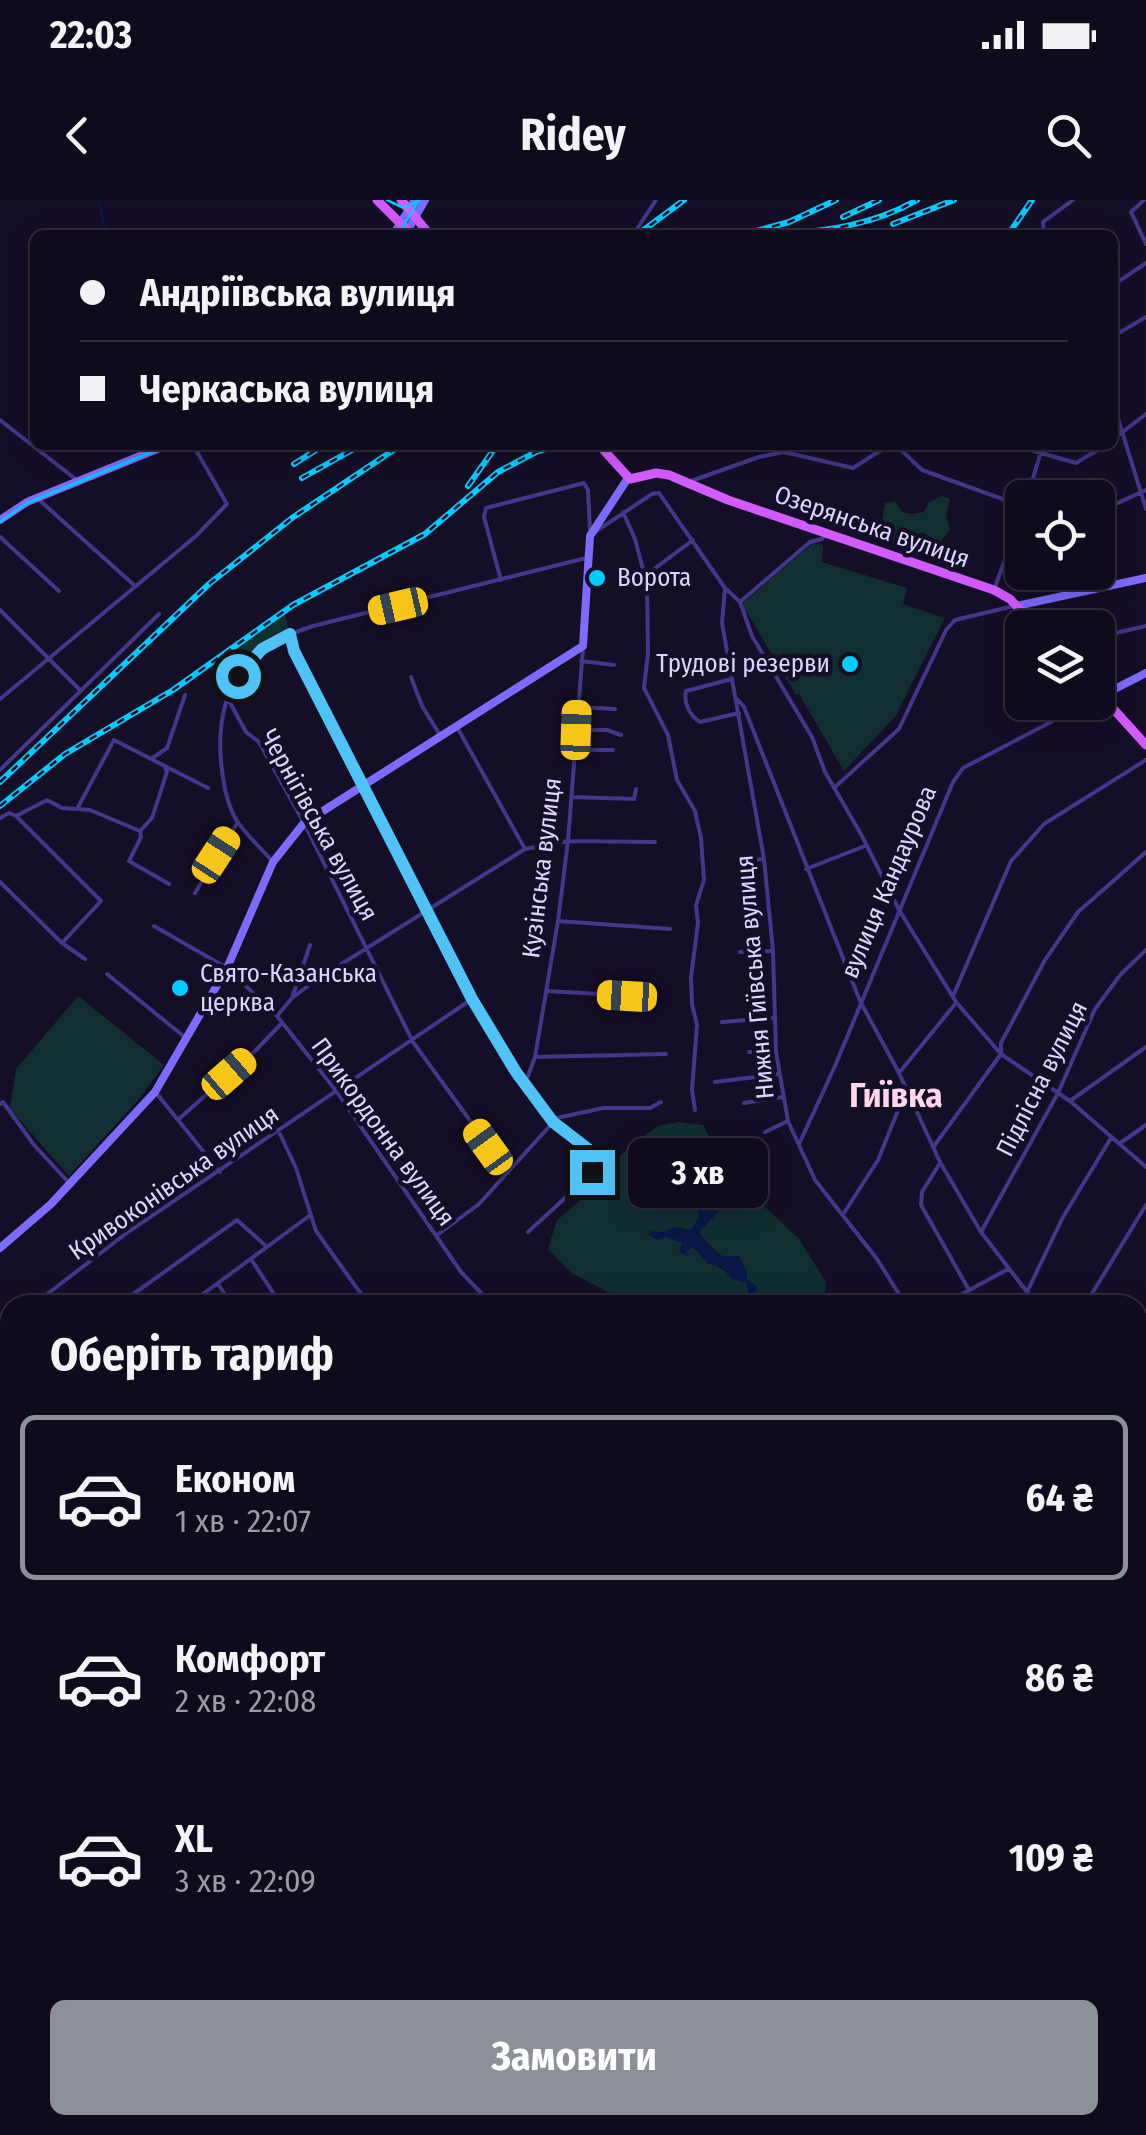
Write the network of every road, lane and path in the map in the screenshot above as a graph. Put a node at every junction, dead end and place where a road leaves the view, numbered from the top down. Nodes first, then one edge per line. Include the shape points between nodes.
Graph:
1 (377, 200) edge
2 (400, 200) edge
3 (425, 200) edge
4 (656, 200) edge
5 (1072, 200) edge
6 (1144, 200) edge
7 (413, 209) edge
8 (637, 229) dead end
9 (405, 230) edge
10 (427, 230) edge
11 (1042, 230) edge
12 (1146, 244) edge
13 (1146, 263) edge
14 (1118, 282) edge
15 (1146, 317) edge
16 (1118, 333) edge
17 (1146, 414) edge
18 (1118, 416) edge
19 (0, 420) edge
20 (1123, 431) junction
21 (1118, 435) edge
22 (30, 443) edge
23 (38, 450) edge
24 (154, 450) edge
25 (197, 450) edge
26 (604, 450) edge
27 (885, 450) edge
28 (899, 450) edge
29 (1028, 450) edge
30 (1041, 450) edge
31 (1097, 450) edge
32 (1040, 454) junction
33 (624, 474) junction
34 (1033, 480) edge
35 (78, 481) junction
36 (687, 482) junction
37 (1143, 492) edge
38 (37, 498) junction
39 (1005, 502) edge
40 (1115, 504) edge
41 (1146, 509) edge
42 (623, 512) junction
43 (0, 520) edge
44 (826, 533) junction
45 (0, 536) edge
46 (590, 536) junction
47 (693, 540) junction
48 (589, 557) junction
49 (1005, 558) edge
50 (646, 574) junction
51 (1146, 578) edge
52 (501, 580) junction
53 (135, 586) junction
54 (725, 588) junction
55 (994, 590) junction
56 (59, 591) dead end
57 (740, 602) junction
58 (1016, 606) junction
59 (0, 610) edge
60 (1020, 610) edge
61 (159, 614) dead end
62 (1146, 626) edge
63 (1115, 632) edge
64 (290, 634) junction
65 (583, 646) junction
66 (50, 657) junction
67 (581, 661) junction
68 (614, 664) dead end
69 (1146, 673) edge
70 (411, 678) dead end
71 (732, 679) junction
72 (1115, 688) edge
73 (80, 690) junction
74 (185, 695) dead end
75 (226, 697) junction
76 (1, 698) edge
77 (737, 698) junction
78 (577, 706) junction
79 (615, 710) dead end
80 (1115, 712) edge
81 (740, 713) junction
82 (1054, 720) edge
83 (457, 728) junction
84 (576, 730) junction
85 (621, 736) dead end
86 (441, 737) junction
87 (1146, 745) edge
88 (576, 750) junction
89 (613, 750) dead end
90 (152, 759) junction
91 (1146, 760) edge
92 (165, 767) junction
93 (0, 770) edge
94 (364, 784) junction
95 (835, 787) junction
96 (208, 788) dead end
97 (636, 789) dead end
98 (572, 797) junction
99 (77, 809) junction
100 (16, 816) junction
101 (1, 817) edge
102 (238, 822) junction
103 (304, 823) junction
104 (140, 831) junction
105 (568, 842) junction
106 (655, 842) dead end
107 (865, 846) junction
108 (525, 848) junction
109 (1146, 852) edge
110 (764, 859) junction
111 (273, 862) junction
112 (742, 862) dead end
113 (806, 869) junction
114 (0, 882) edge
115 (169, 884) dead end
116 (195, 893) dead end
117 (899, 910) junction
118 (427, 912) junction
119 (558, 922) junction
120 (154, 926) dead end
121 (670, 928) dead end
122 (62, 943) junction
123 (310, 946) dead end
124 (368, 948) junction
125 (1146, 950) edge
126 (773, 951) junction
127 (740, 952) dead end
128 (85, 959) dead end
129 (227, 968) junction
130 (107, 974) dead end
131 (546, 991) junction
132 (953, 995) junction
133 (292, 998) junction
134 (654, 998) dead end
135 (472, 999) junction
136 (860, 1001) junction
137 (956, 1002) junction
138 (276, 1016) junction
139 (774, 1018) junction
140 (282, 1022) junction
141 (722, 1022) dead end
142 (187, 1039) junction
143 (412, 1042) junction
144 (1146, 1047) edge
145 (749, 1052) dead end
146 (776, 1052) junction
147 (666, 1054) dead end
148 (1001, 1054) junction
149 (535, 1057) junction
150 (900, 1073) junction
151 (779, 1074) junction
152 (715, 1082) dead end
153 (525, 1084) junction
154 (155, 1092) junction
155 (337, 1092) junction
156 (906, 1092) junction
157 (1058, 1092) junction
158 (782, 1097) junction
159 (661, 1102) dead end
160 (1070, 1102) junction
161 (1, 1103) edge
162 (744, 1103) dead end
163 (695, 1110) dead end
164 (179, 1118) junction
165 (788, 1121) junction
166 (553, 1122) junction
167 (1146, 1125) edge
168 (279, 1132) junction
169 (765, 1132) dead end
170 (1111, 1138) junction
171 (799, 1143) junction
172 (1119, 1144) junction
173 (934, 1146) junction
174 (940, 1162) junction
175 (1146, 1168) edge
176 (220, 1172) junction
177 (508, 1173) junction
178 (70, 1184) junction
179 (1146, 1205) edge
180 (844, 1213) junction
181 (309, 1216) junction
182 (528, 1232) dead end
183 (981, 1232) junction
184 (437, 1236) junction
185 (267, 1247) junction
186 (0, 1248) edge
187 (251, 1259) junction
188 (1009, 1269) junction
189 (218, 1283) junction
190 (969, 1290) junction
191 (1026, 1292) junction
192 (46, 1295) edge
193 (132, 1295) edge
194 (202, 1295) edge
195 (226, 1295) edge
196 (274, 1295) edge
197 (362, 1295) edge
198 (480, 1295) edge
199 (899, 1295) edge
200 (960, 1295) edge
201 (1029, 1295) edge
202 (1091, 1295) edge

1 - 9 main road
2 - 7 main road
3 - 7 main road
4 - 8 street
5 - 11 street
6 - 12 street via 1131,212
7 - 10 main road
13 - 14 street
15 - 16 street
17 - 20 street
18 - 20 street
19 - 22 street
20 - 21 street
20 - 37 street
23 - 35 street
24 - 35 main road
25 - 53 street via 227,504
26 - 33 main road
27 - 36 street via 854,468 784,452
28 - 39 street via 922,470
29 - 32 street
30 - 32 street
31 - 32 street via 1076,462
32 - 34 street
33 - 36 main road, Озерянська вулиця
33 - 46 main road
35 - 38 main road
36 - 44 main road, Озерянська вулиця
37 - 40 street
37 - 41 street
38 - 43 main road
38 - 53 street
42 - 46 street
42 - 47 street via 658,493
42 - 50 street
44 - 55 main road, Озерянська вулиця
44 - 57 street
45 - 56 street
46 - 48 main road, Кузінська вулиця
46 - 52 street, Кузінська вулиця via 584,483 486,508
47 - 50 street
47 - 54 street
48 - 52 street
48 - 65 main road, Кузінська вулиця
49 - 55 street
50 - 163 street via 644,688 668,735 702,848 691,977
51 - 58 main road
52 - 64 street
53 - 66 street
54 - 57 street
54 - 71 street via 722,623
55 - 58 main road, Озерянська вулиця
57 - 95 street
58 - 60 main road, Озерянська вулиця
58 - 95 street via 955,620 899,729
59 - 66 street
61 - 73 street
62 - 63 street
64 - 75 street via 253,658
64 - 94 street
65 - 67 street, Кузінська вулиця
65 - 83 main road
66 - 73 street
66 - 76 street
67 - 68 street
67 - 78 street, Кузінська вулиця
69 - 72 main road
70 - 86 street
71 - 77 street
71 - 81 street via 686,691 686,700 700,722
73 - 93 street
74 - 90 street via 167,748
75 - 102 street via 222,774
75 - 103 street, Чернігівська вулиця
77 - 81 street, Нижня Гиївська вулиця
77 - 113 street
78 - 79 street
78 - 84 street, Кузінська вулиця
80 - 87 main road
81 - 110 street, Нижня Гиївська вулиця
82 - 117 street, вулиця Кандаурова via 962,768
83 - 86 main road
83 - 108 street
84 - 85 street
84 - 88 street, Кузінська вулиця
86 - 94 main road
88 - 89 street
88 - 98 street, Кузінська вулиця
90 - 92 street
90 - 99 street via 109,743
91 - 132 street via 1044,824 1011,861
92 - 96 street
92 - 104 street via 152,818
94 - 103 main road
94 - 118 street
95 - 107 street
97 - 98 street via 634,799
98 - 105 street, Кузінська вулиця
99 - 100 street via 48,800
99 - 104 street
100 - 101 street
100 - 122 street via 101,900
102 - 111 street
102 - 116 street
103 - 111 main road
103 - 124 street, Чернігівська вулиця
104 - 115 street via 129,861
105 - 106 street
105 - 108 street
105 - 119 street, Кузінська вулиця
107 - 113 street
107 - 117 street
108 - 118 street
109 - 148 street via 1078,912 1045,960
110 - 112 street
110 - 126 street, Нижня Гиївська вулиця
111 - 129 main road
113 - 136 street
114 - 122 street
117 - 132 street
117 - 136 street, вулиця Кандаурова
118 - 124 street
118 - 135 street
119 - 121 street
119 - 131 street, Кузінська вулиця
120 - 129 street, Прикордонна вулиця
122 - 128 street
123 - 133 street
124 - 133 street
124 - 143 street, Чернігівська вулиця
125 - 157 street, Підлісна вулиця via 1095,1010
126 - 127 street
126 - 139 street, Нижня Гиївська вулиця
129 - 138 street, Прикордонна вулиця
129 - 142 main road
130 - 142 street
131 - 134 street
131 - 149 street, Кузінська вулиця
132 - 137 street
133 - 138 street
135 - 143 street, Кривоконівська вулиця
135 - 153 street
136 - 150 street
136 - 171 street, вулиця Кандаурова
137 - 148 street
137 - 150 street
138 - 140 street, Прикордонна вулиця
139 - 141 street
139 - 146 street, Нижня Гиївська вулиця
140 - 155 street, Прикордонна вулиця
140 - 164 street
142 - 154 main road
143 - 155 street, Кривоконівська вулиця
143 - 177 street, Чернігівська вулиця
144 - 160 street
145 - 146 street
146 - 151 street, Нижня Гиївська вулиця
147 - 149 street
148 - 157 street
148 - 173 street
149 - 153 street, Кузінська вулиця
150 - 156 street
151 - 152 street
151 - 158 street, Нижня Гиївська вулиця
153 - 166 street
154 - 164 street
154 - 178 main road
155 - 168 street, Кривоконівська вулиця
155 - 184 street, Прикордонна вулиця
156 - 173 street
156 - 180 street via 878,1160
157 - 160 street
157 - 183 street, Підлісна вулиця
158 - 162 street
158 - 165 street, Нижня Гиївська вулиця
159 - 166 street
160 - 170 street
161 - 178 street
164 - 176 street
165 - 169 street
165 - 171 street, Нижня Гиївська вулиця
166 - 177 street
166 - 182 street via 588,1149 592,1172
167 - 172 street
168 - 176 street, Кривоконівська вулиця
168 - 181 street
170 - 172 street
170 - 191 street
171 - 180 street, Нижня Гиївська вулиця via 816,1180
172 - 175 street
173 - 174 street
174 - 183 street
174 - 190 street via 921,1205
176 - 192 street, Кривоконівська вулиця
177 - 184 street
178 - 186 main road
179 - 202 street
180 - 199 street, Нижня Гиївська вулиця
181 - 185 street
181 - 197 street
183 - 188 street
184 - 198 street, Прикордонна вулиця
185 - 187 street
185 - 193 street via 237,1220
187 - 189 street
187 - 196 street
188 - 190 street
188 - 191 street
189 - 194 street
189 - 195 street
190 - 200 street
191 - 201 street

